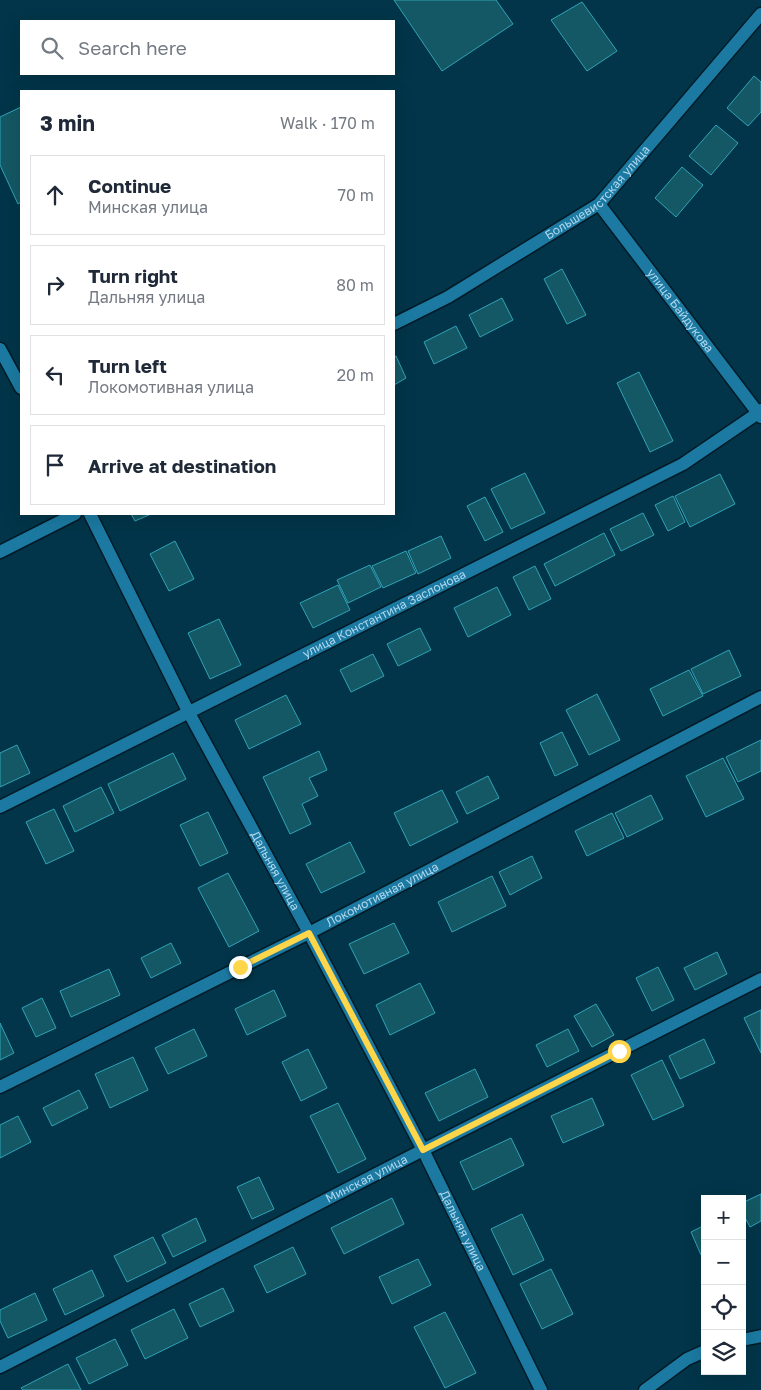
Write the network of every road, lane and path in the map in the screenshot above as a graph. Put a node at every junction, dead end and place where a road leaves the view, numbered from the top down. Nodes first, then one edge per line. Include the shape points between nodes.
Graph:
1 (761, 14) edge
2 (599, 204) junction
3 (395, 324) edge
4 (0, 349) edge
5 (20, 386) edge
6 (760, 413) edge
7 (73, 515) edge
8 (90, 515) edge
9 (0, 552) edge
10 (761, 697) edge
11 (189, 713) junction
12 (0, 807) edge
13 (309, 933) junction
14 (761, 979) edge
15 (0, 1087) edge
16 (423, 1150) junction
17 (761, 1336) edge
18 (746, 1339) edge
19 (701, 1353) edge
20 (0, 1367) edge
21 (541, 1390) edge
22 (645, 1390) edge

1 - 2 street, Большевистская улица
2 - 3 street, Большевистская улица via 448,297
2 - 6 street, улица Байдукова
4 - 5 street
6 - 11 street, улица Константина Заслонова via 683,464
7 - 9 street
8 - 11 street, Дальняя улица
10 - 13 street, Локомотивная улица
11 - 12 street, улица Константина Заслонова
11 - 13 street, Дальняя улица
13 - 15 street, Локомотивная улица
13 - 16 street, Дальняя улица
14 - 16 street, Минская улица
16 - 20 street, Минская улица
16 - 21 street, Дальняя улица
17 - 18 street
19 - 22 street via 687,1359

